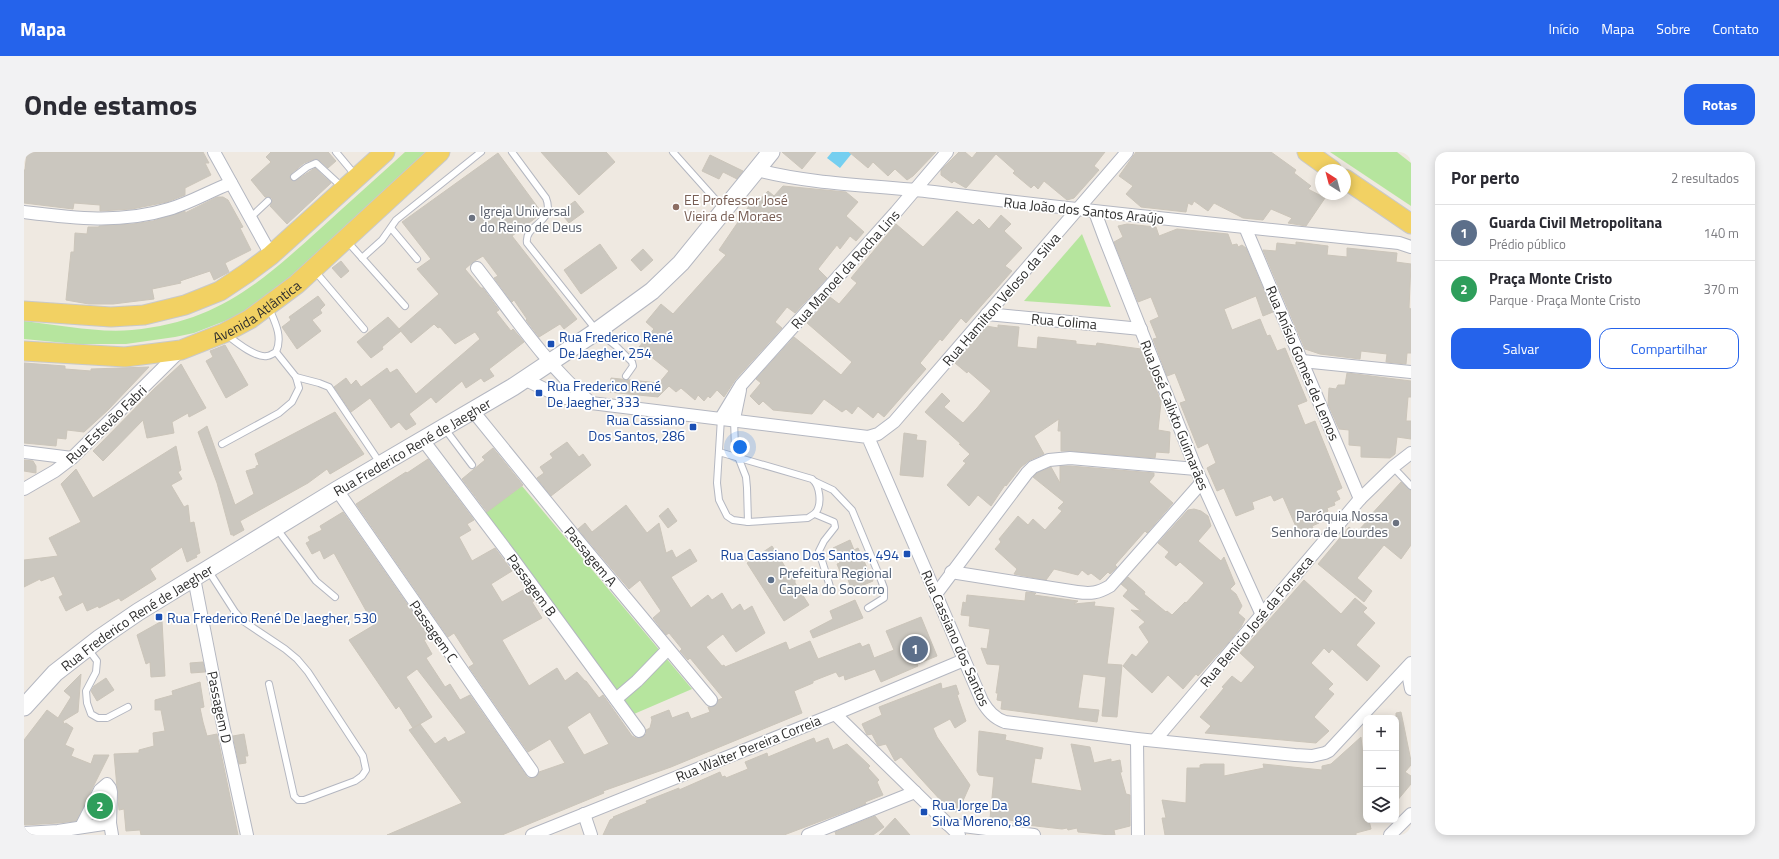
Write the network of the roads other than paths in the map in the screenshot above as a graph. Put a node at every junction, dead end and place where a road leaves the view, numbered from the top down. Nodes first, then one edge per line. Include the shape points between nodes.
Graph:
1 (214, 152) edge
2 (336, 152) edge
3 (385, 152) edge
4 (440, 152) edge
5 (480, 152) edge
6 (512, 152) edge
7 (673, 152) edge
8 (771, 152) edge
9 (947, 152) edge
10 (1127, 152) edge
11 (1306, 152) edge
12 (1323, 164) edge
13 (757, 170) junction
14 (294, 177) dead end
15 (231, 183) junction
16 (351, 183) junction
17 (1351, 183) edge
18 (915, 190) junction
19 (268, 201) dead end
20 (724, 210) junction
21 (1078, 210) junction
22 (24, 212) edge
23 (1095, 212) junction
24 (250, 218) junction
25 (1411, 224) edge
26 (1245, 227) junction
27 (391, 228) junction
28 (345, 239) junction
29 (1411, 247) edge
30 (271, 255) junction
31 (362, 258) junction
32 (417, 259) dead end
33 (477, 268) dead end
34 (313, 269) junction
35 (268, 305) junction
36 (405, 306) dead end
37 (24, 311) edge
38 (987, 314) junction
39 (1141, 329) junction
40 (364, 330) dead end
41 (597, 331) junction
42 (224, 333) junction
43 (181, 350) junction
44 (24, 351) edge
45 (276, 352) junction
46 (1302, 362) junction
47 (550, 363) junction
48 (1411, 372) edge
49 (626, 376) dead end
50 (296, 377) junction
51 (524, 379) junction
52 (741, 385) junction
53 (590, 403) junction
54 (473, 411) junction
55 (721, 418) junction
56 (734, 419) junction
57 (444, 427) junction
58 (868, 437) junction
59 (423, 440) junction
60 (222, 444) dead end
61 (24, 452) edge
62 (719, 452) junction
63 (1411, 453) edge
64 (72, 458) junction
65 (738, 458) junction
66 (380, 465) junction
67 (472, 465) dead end
68 (1393, 467) junction
69 (1196, 469) junction
70 (816, 482) junction
71 (1202, 482) junction
72 (1411, 486) edge
73 (24, 489) edge
74 (337, 490) junction
75 (1360, 499) junction
76 (815, 514) junction
77 (748, 522) junction
78 (276, 528) junction
79 (951, 572) junction
80 (201, 574) junction
81 (831, 590) dead end
82 (936, 594) junction
83 (335, 597) dead end
84 (868, 608) dead end
85 (1262, 615) junction
86 (87, 647) junction
87 (668, 649) junction
88 (964, 660) junction
89 (1409, 666) edge
90 (269, 684) dead end
91 (1411, 689) edge
92 (616, 698) junction
93 (711, 700) dead end
94 (24, 707) edge
95 (128, 707) dead end
96 (835, 714) junction
97 (639, 731) dead end
98 (1137, 739) junction
99 (1155, 740) junction
100 (532, 771) dead end
101 (915, 792) junction
102 (584, 814) junction
103 (1411, 814) edge
104 (947, 824) junction
105 (81, 827) junction
106 (111, 829) edge
107 (24, 833) edge
108 (247, 835) edge
109 (532, 835) edge
110 (591, 835) edge
111 (808, 835) edge
112 (959, 835) edge
113 (1034, 835) edge
114 (1138, 835) edge
115 (1390, 835) edge

1 - 15 street
2 - 16 lane
3 - 16 main road
4 - 28 main road, Avenida Atlântica
5 - 27 lane via 396,220
6 - 41 lane via 546,198 549,206 548,213 528,233 527,243
7 - 20 lane
8 - 13 main road, Rua Frederico René de Jaegher
9 - 18 street, Rua Manoel da Rocha Lins
10 - 21 street, Rua Hamilton Veloso da Silva
11 - 12 main road
13 - 18 street, Rua João dos Santos Araújo via 786,177
13 - 20 main road, Rua Frederico René de Jaegher
14 - 16 lane via 316,163
15 - 22 street via 170,209 136,217 88,219
15 - 24 street
16 - 30 main road
17 - 25 main road
18 - 21 street, Rua João dos Santos Araújo
18 - 52 street, Rua Manoel da Rocha Lins
19 - 24 lane
20 - 41 main road, Rua Frederico René de Jaegher via 681,263 652,291
21 - 23 street, Rua João dos Santos Araújo
21 - 38 street, Rua Hamilton Veloso da Silva
23 - 26 street, Rua João dos Santos Araújo
23 - 39 street, Rua José Calixto Guimarães
24 - 30 street
26 - 29 street, Rua João dos Santos Araújo via 1399,242
26 - 46 street, Rua Anísio Gomes de Lemos
27 - 31 lane
27 - 32 lane
28 - 31 lane
28 - 34 main road, Avenida Atlântica
30 - 37 main road via 220,291 185,305 144,315 111,317
31 - 36 lane
33 - 47 street
34 - 35 main road, Avenida Atlântica
34 - 40 lane
35 - 42 main road, Avenida Atlântica via 250,319
35 - 45 lane via 277,327 280,345
38 - 39 street, Rua Colima
38 - 58 street, Rua Hamilton Veloso da Silva via 894,422 878,434
39 - 69 street, Rua José Calixto Guimarães
41 - 47 main road, Rua Frederico René de Jaegher
41 - 49 lane via 632,362 633,366
42 - 43 main road, Avenida Atlântica
42 - 45 lane via 240,346 257,354 267,356
43 - 44 main road, Avenida Atlântica via 125,357
43 - 64 street, Rua Estevão Fabri
45 - 50 lane
46 - 48 street
46 - 75 street, Rua Anísio Gomes de Lemos
47 - 51 main road, Rua Frederico René de Jaegher
47 - 53 street
50 - 60 lane via 299,388 292,402 279,413
50 - 66 lane via 329,388
51 - 53 street via 561,396
51 - 54 main road, Rua Frederico René de Jaegher
52 - 55 street, Rua Manoel da Rocha Lins
52 - 56 street
53 - 55 street
54 - 57 main road, Rua Frederico René de Jaegher
54 - 87 street, Passagem A
55 - 56 street
55 - 62 lane
56 - 58 street
56 - 65 lane via 734,443
57 - 59 main road, Rua Frederico René de Jaegher
57 - 67 lane
58 - 82 street, Rua Cassiano dos Santos
59 - 66 main road, Rua Frederico René de Jaegher
59 - 92 street, Passagem B
61 - 64 street
62 - 65 lane
62 - 77 lane via 717,483 722,508 733,520
63 - 68 street, Rua Benicio José da Fonseca
64 - 73 street, Rua Estevão Fabri
65 - 70 lane via 812,478
65 - 77 lane via 746,477
66 - 74 main road, Rua Frederico René de Jaegher
68 - 72 lane
68 - 75 street, Rua Benicio José da Fonseca
69 - 71 street, Rua José Calixto Guimarães
69 - 79 street via 1070,458 1040,463 1027,473
70 - 76 lane via 818,507
70 - 84 lane via 833,490 852,510 881,580 884,598
71 - 79 street via 1110,586 1099,592 1089,594
71 - 85 street, Rua José Calixto Guimarães
74 - 78 main road, Rua Frederico René de Jaegher
74 - 100 street, Passagem C
75 - 85 street, Rua Benicio José da Fonseca
76 - 77 lane via 808,518
76 - 81 lane via 834,522 835,528 819,550
78 - 80 main road, Rua Frederico René de Jaegher
78 - 83 lane via 316,581
79 - 82 street
80 - 86 main road, Rua Frederico René de Jaegher
80 - 90 lane via 244,621 285,649 308,672 363,756 366,770 362,776 355,781 298,800 294,796
80 - 108 street, Passagem D via 219,704
82 - 88 street, Rua Cassiano dos Santos
85 - 99 street, Rua Benicio José da Fonseca
86 - 94 main road, Rua Frederico René de Jaegher via 55,672
86 - 95 lane via 97,661 96,672 86,691 91,714 98,718 107,718
87 - 92 street via 637,681
87 - 93 street, Passagem A
88 - 96 street, Rua Walter Pereira Correia
88 - 98 street, Rua Cassiano dos Santos via 982,702 996,718 1005,722
89 - 91 street
89 - 99 street, Rua Cassiano dos Santos via 1329,750 1319,755 1296,755
92 - 97 street, Passagem B
96 - 101 street
96 - 102 street, Rua Walter Pereira Correia
98 - 99 street, Rua Cassiano dos Santos
98 - 114 street
101 - 104 street
101 - 111 street
102 - 109 street, Rua Walter Pereira Correia
102 - 110 street
103 - 115 street
104 - 112 street
104 - 113 street
105 - 106 street
105 - 106 street via 100,790 106,784 109,785 111,792
105 - 107 street

